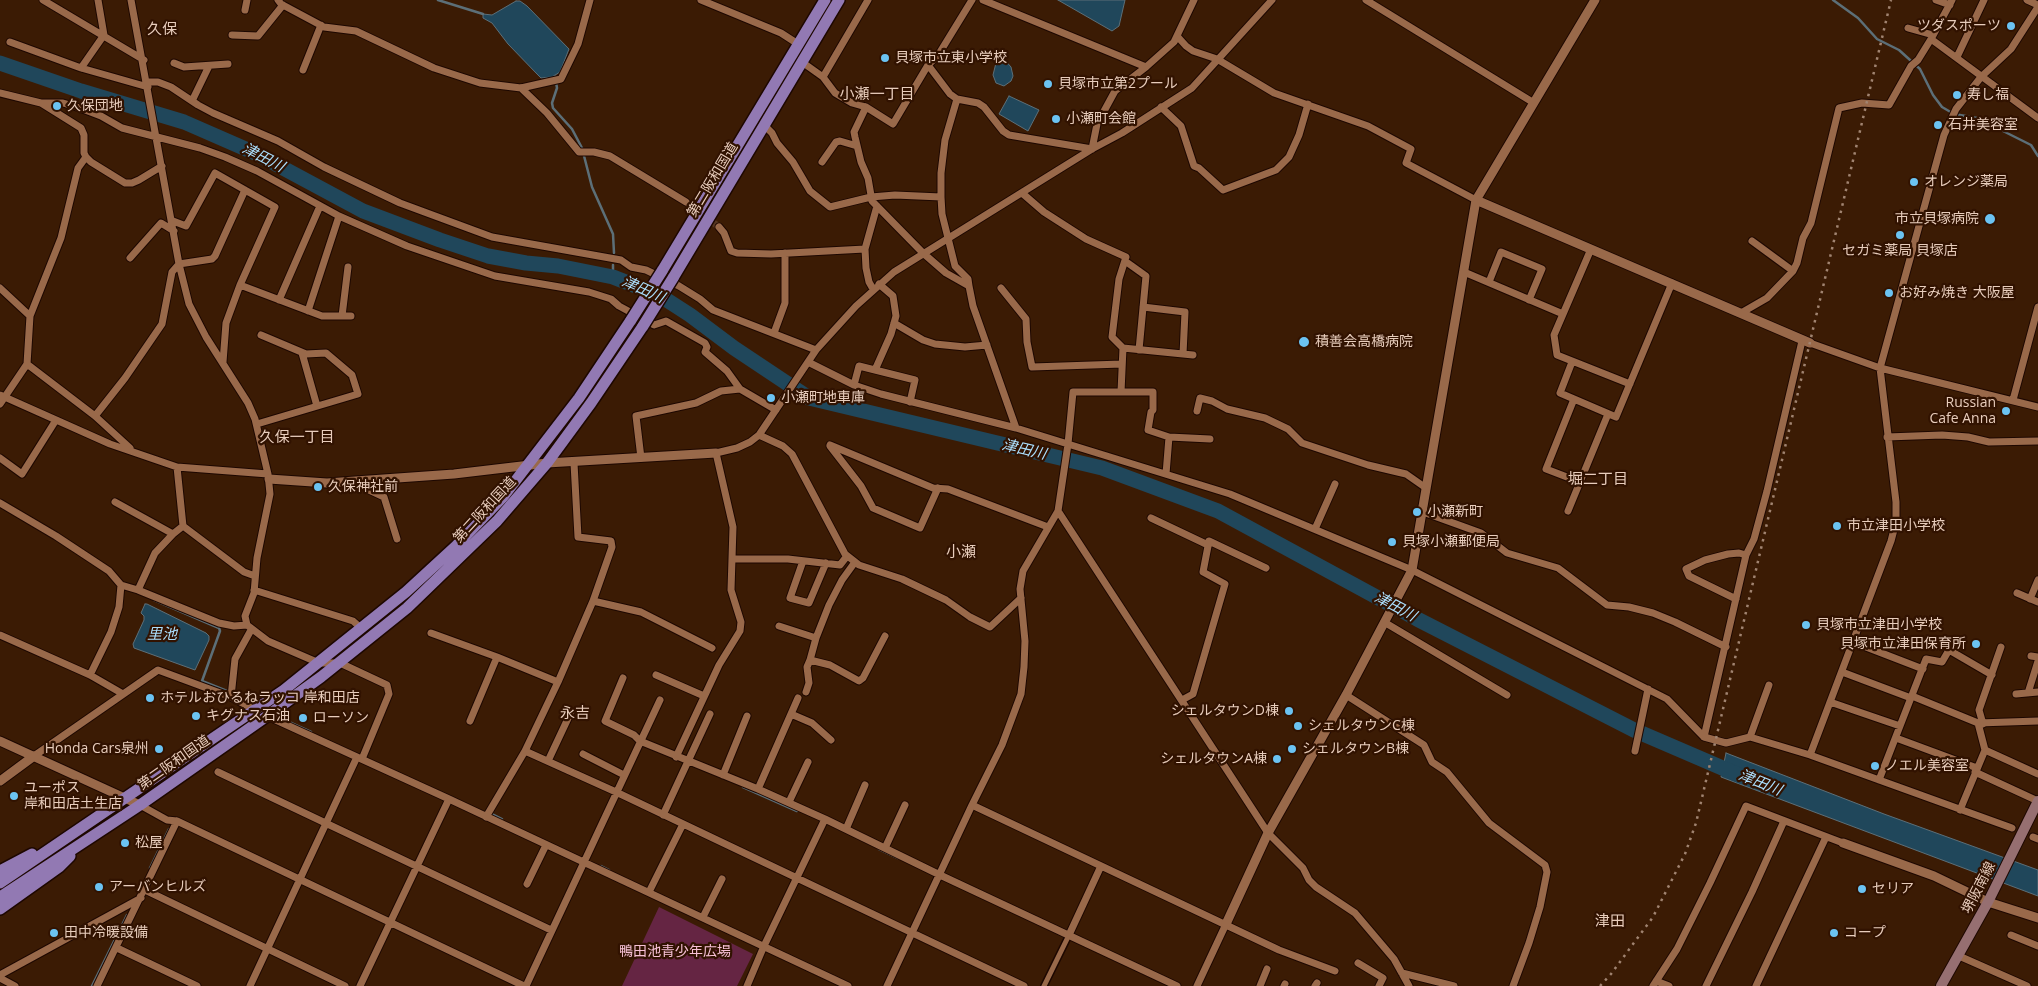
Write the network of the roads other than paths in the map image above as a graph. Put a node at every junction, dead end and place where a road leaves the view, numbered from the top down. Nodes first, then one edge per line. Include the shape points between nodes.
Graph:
1 (43, 0) edge
2 (98, 0) edge
3 (132, 0) edge
4 (248, 0) edge
5 (590, 0) edge
6 (701, 0) edge
7 (824, 0) edge
8 (840, 0) edge
9 (868, 0) edge
10 (972, 0) edge
11 (983, 0) edge
12 (1194, 0) edge
13 (1272, 0) edge
14 (1366, 0) edge
15 (1595, 0) edge
16 (1936, 0) edge
17 (1984, 0) edge
18 (2027, 0) edge
19 (1951, 2) edge
20 (281, 3) edge
21 (2038, 6) edge
22 (245, 10) dead end
23 (321, 26) junction
24 (1908, 28) dead end
25 (104, 35) junction
26 (232, 35) dead end
27 (1177, 36) junction
28 (1932, 37) junction
29 (10, 42) dead end
30 (798, 44) junction
31 (1957, 57) junction
32 (1217, 59) junction
33 (144, 60) junction
34 (802, 62) junction
35 (174, 63) dead end
36 (228, 64) dead end
37 (928, 65) junction
38 (209, 66) junction
39 (1146, 67) junction
40 (81, 68) junction
41 (303, 70) dead end
42 (823, 77) junction
43 (1981, 77) junction
44 (147, 85) junction
45 (521, 88) junction
46 (0, 93) edge
47 (957, 99) junction
48 (192, 101) junction
49 (40, 103) junction
50 (1534, 103) junction
51 (1308, 104) junction
52 (866, 107) junction
53 (1161, 107) junction
54 (2038, 118) edge
55 (764, 125) junction
56 (156, 136) junction
57 (857, 146) junction
58 (1092, 149) junction
59 (86, 157) junction
60 (822, 162) dead end
61 (162, 166) junction
62 (245, 190) junction
63 (1022, 193) junction
64 (871, 196) junction
65 (941, 197) junction
66 (1476, 200) junction
67 (686, 202) tunnel mouth
68 (320, 206) junction
69 (877, 206) junction
70 (339, 216) junction
71 (173, 221) junction
72 (719, 227) tunnel mouth
73 (174, 231) junction
74 (948, 238) junction
75 (1752, 241) dead end
76 (866, 249) junction
77 (1591, 249) junction
78 (786, 253) junction
79 (923, 254) junction
80 (130, 258) dead end
81 (1125, 261) junction
82 (179, 264) junction
83 (348, 267) dead end
84 (1793, 271) junction
85 (1464, 272) junction
86 (1489, 282) junction
87 (1672, 283) junction
88 (240, 284) junction
89 (969, 286) junction
90 (876, 287) junction
91 (0, 288) edge
92 (1001, 288) dead end
93 (279, 300) junction
94 (1529, 300) junction
95 (1143, 307) junction
96 (2038, 307) edge
97 (308, 311) junction
98 (1742, 313) junction
99 (1563, 314) junction
100 (30, 316) junction
101 (342, 316) junction
102 (351, 316) dead end
103 (894, 323) junction
104 (774, 333) junction
105 (261, 335) dead end
106 (1806, 342) junction
107 (987, 345) junction
108 (1123, 348) junction
109 (816, 350) junction
110 (1139, 350) junction
111 (302, 353) junction
112 (1183, 354) junction
113 (1193, 355) dead end
114 (223, 362) junction
115 (808, 362) junction
116 (1572, 362) junction
117 (27, 364) junction
118 (1122, 364) junction
119 (1880, 368) junction
120 (875, 370) junction
121 (1630, 384) junction
122 (854, 385) junction
123 (740, 389) junction
124 (1121, 392) junction
125 (2, 396) edge
126 (1574, 399) junction
127 (2013, 400) junction
128 (910, 402) junction
129 (0, 404) edge
130 (317, 406) junction
131 (2038, 407) edge
132 (776, 410) junction
133 (1197, 410) dead end
134 (1608, 414) junction
135 (95, 416) junction
136 (56, 420) junction
137 (257, 424) junction
138 (1016, 428) junction
139 (759, 434) junction
140 (1887, 437) junction
141 (1169, 438) junction
142 (1210, 440) dead end
143 (2038, 441) edge
144 (1068, 444) junction
145 (133, 451) junction
146 (716, 453) junction
147 (0, 458) edge
148 (640, 458) junction
149 (547, 463) junction
150 (574, 463) junction
151 (528, 465) junction
152 (177, 467) junction
153 (1166, 474) junction
154 (268, 476) junction
155 (367, 480) junction
156 (1580, 482) junction
157 (1335, 484) dead end
158 (938, 488) junction
159 (1426, 488) junction
160 (115, 502) dead end
161 (0, 503) edge
162 (1058, 511) junction
163 (1568, 511) dead end
164 (1423, 512) junction
165 (1151, 518) dead end
166 (183, 526) junction
167 (1048, 527) junction
168 (1314, 529) junction
169 (173, 534) junction
170 (397, 539) dead end
171 (1209, 540) junction
172 (847, 556) junction
173 (1746, 556) junction
174 (732, 559) junction
175 (803, 561) junction
176 (855, 562) junction
177 (826, 563) junction
178 (1266, 568) dead end
179 (1412, 570) junction
180 (254, 576) junction
181 (2038, 580) edge
182 (121, 585) junction
183 (138, 590) junction
184 (254, 590) junction
185 (2017, 593) dead end
186 (1021, 598) junction
187 (1736, 599) junction
188 (2030, 599) junction
189 (593, 601) junction
190 (2038, 602) edge
191 (1384, 622) junction
192 (779, 626) dead end
193 (249, 628) junction
194 (362, 629) junction
195 (431, 633) dead end
196 (0, 635) edge
197 (885, 636) dead end
198 (816, 638) junction
199 (1853, 642) junction
200 (1726, 647) junction
201 (2001, 647) dead end
202 (712, 648) dead end
203 (497, 657) junction
204 (2036, 658) edge
205 (810, 660) junction
206 (340, 662) junction
207 (320, 663) junction
208 (1922, 669) junction
209 (1842, 672) junction
210 (90, 675) junction
211 (656, 675) dead end
212 (1992, 675) junction
213 (623, 678) dead end
214 (558, 682) junction
215 (1769, 685) dead end
216 (1648, 689) junction
217 (806, 692) dead end
218 (2038, 692) edge
219 (2028, 693) junction
220 (123, 694) junction
221 (2016, 694) dead end
222 (1346, 695) junction
223 (1507, 695) dead end
224 (704, 696) junction
225 (231, 697) junction
226 (1911, 697) junction
227 (798, 698) dead end
228 (660, 700) dead end
229 (1182, 700) junction
230 (1830, 702) junction
231 (255, 710) junction
232 (571, 712) dead end
233 (710, 714) dead end
234 (791, 714) junction
235 (268, 716) junction
236 (747, 716) dead end
237 (2038, 720) edge
238 (470, 721) dead end
239 (1981, 724) junction
240 (1900, 726) junction
241 (1704, 737) junction
242 (1750, 737) junction
243 (1896, 738) junction
244 (831, 740) dead end
245 (0, 741) edge
246 (640, 741) junction
247 (1985, 750) junction
248 (525, 751) junction
249 (1635, 751) dead end
250 (583, 754) dead end
251 (1810, 755) junction
252 (34, 756) junction
253 (676, 757) junction
254 (359, 758) junction
255 (548, 761) junction
256 (689, 762) junction
257 (808, 762) dead end
258 (1976, 770) junction
259 (218, 772) dead end
260 (2038, 774) edge
261 (624, 775) junction
262 (723, 775) junction
263 (1879, 780) junction
264 (0, 781) edge
265 (865, 785) dead end
266 (758, 789) junction
267 (616, 792) junction
268 (124, 798) junction
269 (449, 798) junction
270 (2038, 801) edge
271 (789, 802) junction
272 (140, 805) junction
273 (905, 805) dead end
274 (972, 805) junction
275 (1960, 810) junction
276 (663, 815) junction
277 (486, 817) junction
278 (826, 819) junction
279 (177, 821) junction
280 (1784, 821) junction
281 (326, 823) junction
282 (683, 824) junction
283 (2012, 828) dead end
284 (846, 829) junction
285 (1268, 833) junction
286 (1826, 837) junction
287 (81, 843) junction
288 (1843, 843) joint
289 (55, 845) junction
290 (546, 845) junction
291 (885, 848) junction
292 (584, 862) junction
293 (417, 865) junction
294 (1101, 866) junction
295 (0, 870) edge
296 (940, 875) junction
297 (722, 879) dead end
298 (300, 880) junction
299 (797, 880) junction
300 (527, 884) dead end
301 (145, 890) junction
302 (1, 892) edge
303 (649, 892) junction
304 (141, 898) junction
305 (1988, 902) junction
306 (0, 909) edge
307 (703, 917) junction
308 (2038, 918) edge
309 (391, 923) junction
310 (1226, 924) junction
311 (551, 930) junction
312 (913, 933) junction
313 (1069, 935) junction
314 (2011, 935) dead end
315 (764, 946) junction
316 (2038, 946) edge
317 (117, 948) junction
318 (267, 949) junction
319 (1959, 956) junction
320 (1358, 963) dead end
321 (1267, 969) dead end
322 (1335, 971) dead end
323 (1402, 973) junction
324 (0, 976) edge
325 (1654, 983) edge
326 (15, 986) edge
327 (97, 986) edge
328 (196, 986) edge
329 (250, 986) edge
330 (345, 986) edge
331 (360, 986) edge
332 (525, 986) edge
333 (747, 986) edge
334 (848, 986) edge
335 (887, 986) edge
336 (1024, 986) edge
337 (1044, 986) edge
338 (1177, 986) edge
339 (1198, 986) edge
340 (1260, 986) edge
341 (1379, 986) edge
342 (1409, 986) edge
343 (1454, 986) edge
344 (1514, 986) edge
345 (1669, 986) edge
346 (1706, 986) edge
347 (1756, 986) edge
348 (1941, 986) edge
349 (2027, 986) edge

1 - 25 street
2 - 25 street
3 - 33 street
4 - 22 street
5 - 45 street via 578,44 557,81
6 - 30 street via 781,33
7 - 30 highway, 第二阪和国道
8 - 34 highway, 第二阪和国道
9 - 42 street
10 - 37 street via 938,57
11 - 39 street
12 - 27 street
13 - 32 street
14 - 50 street
15 - 50 street
16 - 19 street
17 - 31 street
18 - 21 street
19 - 28 street
20 - 23 street
20 - 26 street via 258,36
21 - 43 street via 2011,49
23 - 41 street
23 - 45 street via 356,31 434,68 480,83
24 - 28 street
25 - 33 street
25 - 40 street
27 - 32 street via 1186,46
27 - 39 street
28 - 31 street
28 - 84 street via 1889,105 1862,103 1839,108 1811,223
29 - 40 street
30 - 34 street
30 - 151 highway, 第二阪和国道, bridge via 631,320 590,383
31 - 43 street
32 - 51 street via 1274,93
32 - 53 street via 1192,88
33 - 44 street
34 - 42 street
34 - 55 highway, 第二阪和国道
35 - 38 street via 184,67
36 - 38 street
37 - 47 street
37 - 52 street via 894,124
38 - 48 street
39 - 58 street via 1115,91 1097,124
40 - 44 street
42 - 52 street via 835,93
43 - 54 street
43 - 119 street via 1956,108 1944,135
44 - 48 street via 158,82
44 - 56 street
45 - 67 street via 579,152 610,156
46 - 49 street
47 - 58 street via 984,107 1009,135
47 - 65 street via 945,140
48 - 104 street via 400,203 492,237 622,260 679,286 713,310
49 - 56 street via 71,105 122,128
49 - 59 street via 81,128
50 - 66 street
51 - 53 street via 1289,157 1276,170 1223,190 1194,166 1181,126
51 - 66 street via 1368,126 1411,149 1406,163
52 - 57 street via 854,132
53 - 58 street
55 - 64 street via 793,162 810,192 830,207
55 - 149 highway, 第二阪和国道, bridge via 643,326
56 - 61 street
56 - 68 street via 225,157
57 - 60 street via 840,140
57 - 64 street
58 - 63 street
59 - 61 street via 132,183
59 - 100 street via 78,168 61,238
61 - 71 street
62 - 71 street via 215,173 186,226
62 - 82 street via 215,256
62 - 88 street via 275,207
63 - 74 street
63 - 81 street via 1044,212 1086,239 1126,258
64 - 65 street
64 - 69 street
65 - 74 street
66 - 77 street
66 - 85 street
68 - 70 street
68 - 93 street
69 - 76 street
69 - 79 street
70 - 97 street
70 - 123 street via 407,246 495,276 589,292 611,299 654,325 666,321 705,343 705,352 727,371
71 - 73 street
72 - 78 street via 731,251
73 - 80 street via 161,223
73 - 82 street
74 - 79 street
74 - 89 street via 954,266 968,279
75 - 84 street
76 - 78 street
76 - 90 street via 869,282
77 - 87 street
77 - 99 street
78 - 104 street via 784,303
79 - 89 street
79 - 90 street
81 - 95 street via 1146,276
81 - 108 street via 1119,279 1112,337
82 - 114 street via 189,304
82 - 135 street via 172,272 162,324
83 - 101 street
84 - 98 street via 1768,298
85 - 86 street
85 - 159 street
86 - 94 street
86 - 94 street via 1501,252 1542,269
87 - 98 street
87 - 121 street
88 - 93 street
88 - 114 street via 226,323
89 - 107 street
90 - 103 street via 893,296
90 - 109 street
91 - 100 street
92 - 118 street via 1026,320 1032,367
93 - 97 street
94 - 99 street
95 - 110 street
95 - 112 street via 1185,312
96 - 127 street
97 - 101 street via 322,316
98 - 106 street
99 - 116 street via 1554,334 1557,355
100 - 117 street
101 - 102 street
103 - 107 street via 935,344
103 - 120 street
104 - 109 street
105 - 111 street
106 - 119 street
106 - 173 street via 1765,501
107 - 138 street
108 - 110 street
108 - 118 street
109 - 115 street
110 - 112 street
111 - 130 street
111 - 130 street via 326,352 352,375 358,394
112 - 113 street
114 - 137 street
115 - 122 street
115 - 132 street
116 - 121 street
116 - 126 street via 1560,393
117 - 125 street
117 - 135 street
118 - 124 street
119 - 127 street
119 - 140 street
120 - 122 street via 859,366
120 - 128 street via 915,380
121 - 134 street via 1616,417
122 - 128 street
123 - 132 street
123 - 148 street via 728,389 696,403 636,416
124 - 141 street via 1153,392 1148,430
124 - 144 street via 1073,392
125 - 129 street
125 - 136 street
126 - 134 street
126 - 156 street via 1546,469
127 - 131 street
128 - 138 street
130 - 137 street
132 - 139 street
133 - 159 street via 1200,398 1227,409 1265,418 1288,428 1302,443 1406,474
134 - 156 street
135 - 145 street
136 - 145 street
136 - 147 street via 22,474
137 - 154 street
138 - 144 street
139 - 146 street via 738,448
139 - 172 street via 792,454
140 - 143 street via 1942,435 1989,442
140 - 199 street via 1896,522
141 - 142 street
141 - 153 street
144 - 153 street
144 - 162 street
145 - 152 street
146 - 148 street
146 - 174 street via 733,527
148 - 150 street
149 - 150 street
149 - 151 street
149 - 206 highway, 第二阪和国道 via 497,521 446,572 395,619
150 - 189 street via 578,537 611,541 612,547
151 - 155 street
151 - 194 highway, 第二阪和国道 via 503,497 456,546
152 - 154 street
152 - 166 street
153 - 168 street via 1230,494
154 - 155 street via 327,483
154 - 180 street via 270,494
155 - 170 street via 369,490 384,497
156 - 163 street
157 - 168 street
158 - 158 street via 920,528 873,508 830,445
158 - 167 street
159 - 164 street
160 - 169 street
161 - 182 street via 109,571
162 - 167 street
162 - 229 street
164 - 179 street
164 - 200 street via 1481,534 1507,553 1558,568 1607,606 1653,613
165 - 171 street
166 - 169 street
166 - 180 street
167 - 186 street via 1023,570
168 - 179 street
169 - 183 street via 155,553
171 - 178 street
171 - 229 street via 1203,572 1225,584 1193,694
172 - 176 street
172 - 177 street via 840,565
173 - 187 street
173 - 187 street via 1728,554 1686,569 1688,576
174 - 175 street
174 - 224 street via 731,590 741,622 740,631 718,665
175 - 177 street
175 - 177 street via 790,598 809,603
176 - 186 street via 902,578 990,627
176 - 198 street via 829,605
179 - 191 street
179 - 216 street
180 - 184 street
181 - 188 street
182 - 183 street
182 - 210 street via 119,607 111,632
183 - 193 street via 219,623
184 - 193 street via 245,616
184 - 194 street via 353,621
185 - 188 street
186 - 274 street via 1025,650 1021,694 1002,745
187 - 200 street
188 - 190 street
189 - 202 street via 641,612
189 - 214 street
191 - 222 street
191 - 223 street
192 - 198 street
193 - 207 street via 268,641
193 - 225 street via 235,659
194 - 207 highway, 第二阪和国道
195 - 203 street
196 - 210 street
197 - 205 street via 859,681 830,664
198 - 205 street
199 - 208 street
199 - 209 street
200 - 241 street
201 - 212 street
203 - 214 street
203 - 238 street
204 - 219 street
205 - 217 street
206 - 207 street
206 - 235 highway, 第二阪和国道
206 - 254 street via 387,685 389,694
207 - 231 highway, 第二阪和国道
208 - 212 street via 1926,660 1942,662 1949,650
208 - 226 street
209 - 226 street
209 - 230 street
210 - 220 street
211 - 224 street
212 - 239 street via 1979,710
213 - 246 street via 605,721
214 - 248 street
215 - 242 street
216 - 241 street via 1667,699
216 - 249 street
218 - 219 street
219 - 221 street
220 - 225 street via 158,670
220 - 252 street
222 - 285 street
222 - 344 street via 1424,745 1432,762 1448,772 1489,823 1545,865 1548,872 1540,907
224 - 253 street
225 - 231 street
226 - 239 street
226 - 240 street
227 - 234 street
228 - 246 street
229 - 285 street
230 - 240 street
230 - 251 street
231 - 268 highway, 第二阪和国道
232 - 255 street
233 - 256 street
234 - 244 street via 812,723
234 - 266 street
235 - 254 street
235 - 272 highway, 第二阪和国道
236 - 262 street
237 - 239 street
239 - 247 street
240 - 243 street
241 - 242 street via 1726,742
242 - 251 street
243 - 258 street
243 - 263 street
245 - 252 street
246 - 253 street
246 - 261 street
247 - 258 street
247 - 260 street
248 - 255 street
248 - 277 street
250 - 261 street
251 - 263 street
252 - 264 street
252 - 268 street
253 - 256 street
254 - 269 street
254 - 281 street
255 - 267 street
256 - 262 street
256 - 276 street
257 - 271 street
258 - 270 street
258 - 275 street
259 - 281 street
261 - 267 street
262 - 266 street
263 - 275 street
265 - 284 street
266 - 271 street
267 - 276 street
267 - 292 street
268 - 272 street
268 - 289 highway, 第二阪和国道
269 - 277 street
269 - 293 street
270 - 305 main road, 堺阪南線
271 - 278 street
272 - 279 street via 167,820
272 - 287 highway, 第二阪和国道
273 - 291 street
274 - 294 street
274 - 296 street
275 - 283 street
276 - 282 street
277 - 290 street
278 - 284 street
278 - 299 street
279 - 298 street
279 - 301 street
280 - 286 street
280 - 325 street via 1746,806 1685,933
280 - 346 street
281 - 293 street
281 - 298 street
282 - 299 street
282 - 303 street
284 - 291 street
285 - 310 street
285 - 323 street via 1303,868 1316,887 1355,914
286 - 288 street
286 - 347 street
287 - 302 highway, 第二阪和国道
287 - 306 highway via 59,867
288 - 305 street via 1934,876
289 - 295 highway
289 - 302 highway, 第二阪和国道
290 - 292 street
290 - 300 street
291 - 296 street
292 - 303 street
292 - 311 street
293 - 309 street
293 - 311 street
294 - 310 street
294 - 313 street
296 - 312 street
296 - 313 street
297 - 307 street
298 - 309 street
298 - 318 street
299 - 312 street
299 - 315 street
301 - 304 street
301 - 318 street
303 - 307 street
304 - 317 street
304 - 324 street
305 - 308 street
305 - 319 main road, 堺阪南線
307 - 315 street
309 - 331 street
309 - 332 street
310 - 322 street via 1279,950
310 - 339 street
311 - 332 street
312 - 335 street
312 - 336 street
313 - 337 street
313 - 338 street
314 - 316 street
315 - 333 street
315 - 334 street
317 - 327 street
317 - 328 street
318 - 329 street
318 - 330 street
319 - 348 main road, 堺阪南線
319 - 349 street
320 - 341 street via 1383,978
321 - 340 street
323 - 342 street
323 - 343 street
324 - 326 street
325 - 345 street

